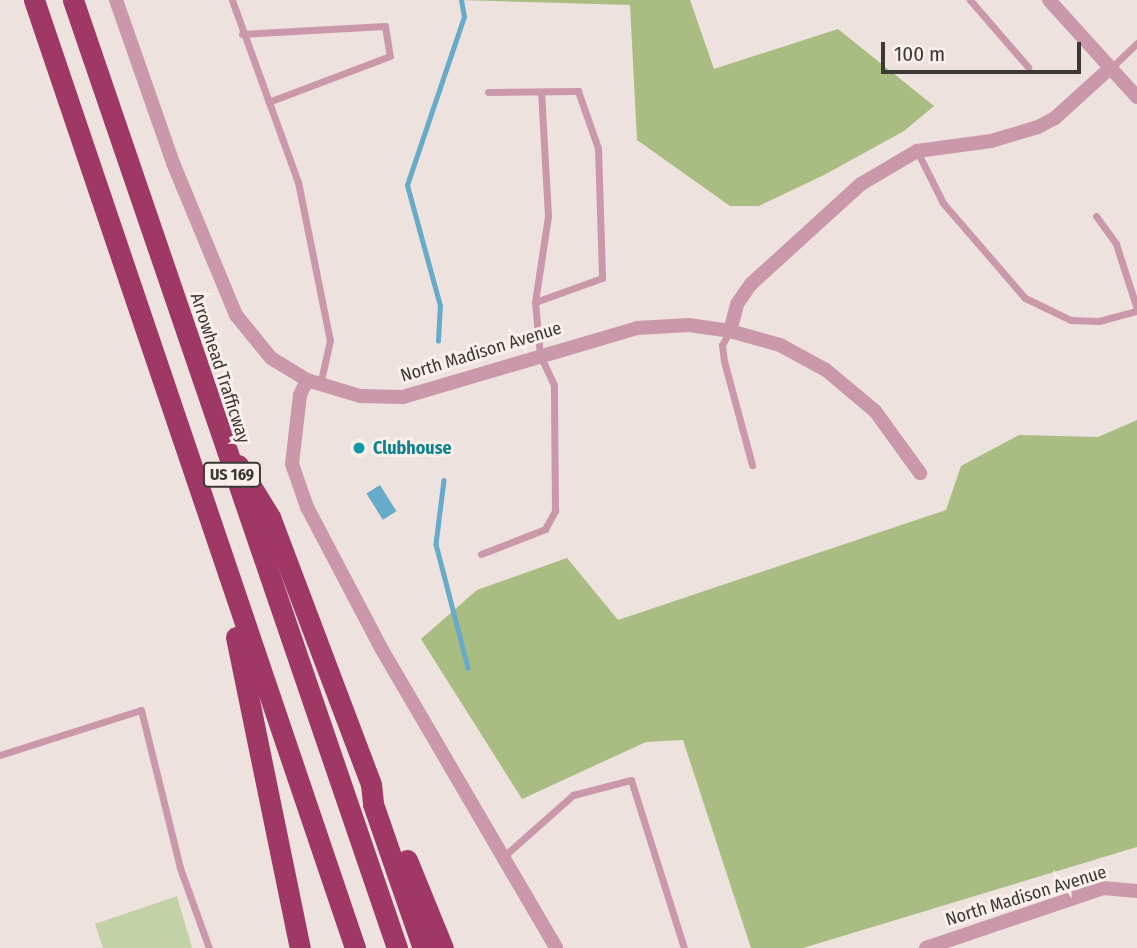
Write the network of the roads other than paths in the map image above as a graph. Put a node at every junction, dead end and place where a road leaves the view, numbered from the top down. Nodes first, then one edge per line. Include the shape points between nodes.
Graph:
1 (34, 0) edge
2 (73, 0) edge
3 (117, 0) edge
4 (232, 0) edge
5 (970, 0) edge
6 (1049, 0) edge
7 (242, 34) junction
8 (1137, 43) edge
9 (1028, 67) dead end
10 (1108, 70) junction
11 (488, 92) dead end
12 (541, 92) junction
13 (1137, 97) edge
14 (268, 102) junction
15 (917, 151) junction
16 (1096, 216) dead end
17 (535, 302) junction
18 (1137, 310) edge
19 (730, 331) junction
20 (540, 355) junction
21 (313, 383) junction
22 (217, 432) junction
23 (752, 465) dead end
24 (920, 473) dead end
25 (481, 554) dead end
26 (220, 556) junction
27 (0, 755) edge
28 (371, 784) junction
29 (503, 857) junction
30 (1137, 891) edge
31 (209, 948) edge
32 (300, 948) edge
33 (355, 948) edge
34 (397, 948) edge
35 (423, 948) edge
36 (443, 948) edge
37 (556, 948) edge
38 (684, 948) edge
39 (926, 948) edge

1 - 26 highway, US 169
2 - 22 highway, Arrowhead Trafficway / US 169
3 - 21 street, North Madison Avenue via 173,163 236,314 271,358
4 - 7 lane
5 - 9 lane
6 - 10 street
7 - 14 lane
7 - 14 lane via 386,26 390,56
8 - 10 lane
10 - 13 street
10 - 15 street via 1055,118 1038,127 991,141
11 - 12 lane
12 - 17 lane via 548,216
12 - 17 lane via 578,91 598,148 601,278
14 - 21 lane via 298,182 330,340
15 - 18 lane via 943,203 1025,298 1071,320 1099,321
15 - 19 street via 861,184 751,284 737,304
16 - 18 lane via 1116,244
17 - 20 lane
19 - 20 street, North Madison Avenue via 689,326 637,328
19 - 23 lane via 722,345 724,360
19 - 24 street, North Madison Avenue via 780,345 826,370 875,411
20 - 21 street, North Madison Avenue via 402,397 360,396
20 - 25 lane via 554,385 555,511 545,529
21 - 29 street via 300,395 292,464 307,507 364,619
22 - 28 highway via 270,517
22 - 34 highway, Arrowhead Trafficway / US 169
26 - 32 highway
26 - 33 highway, US 169
27 - 31 lane via 141,710 180,868
28 - 35 highway via 373,804
28 - 36 highway via 384,801
29 - 37 street
29 - 38 lane via 573,795 631,780
30 - 39 street, North Madison Avenue via 1103,888

